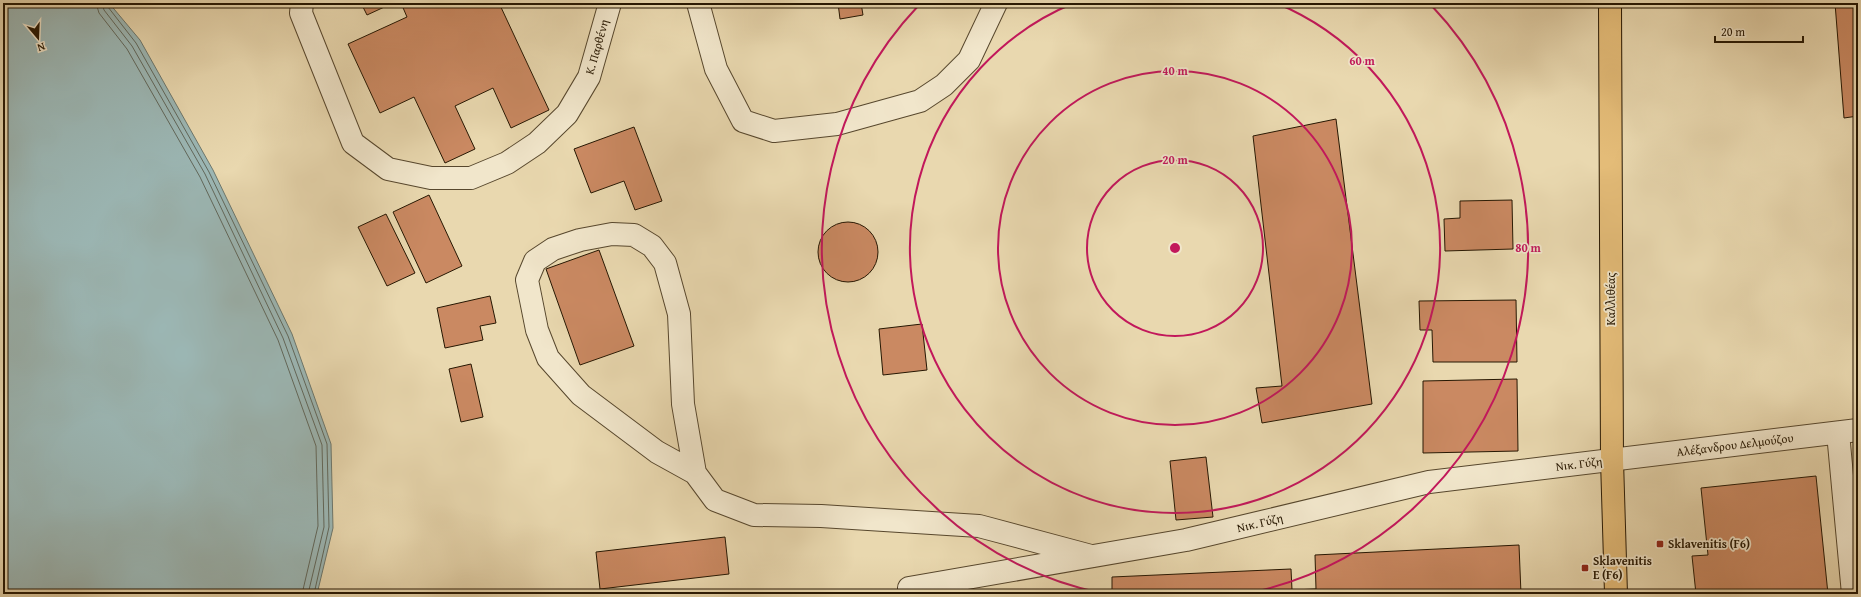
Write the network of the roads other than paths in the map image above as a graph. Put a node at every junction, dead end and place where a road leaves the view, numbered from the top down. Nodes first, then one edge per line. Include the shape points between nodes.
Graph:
1 (302, 3) edge
2 (610, 3) edge
3 (698, 3) edge
4 (996, 3) edge
5 (1610, 3) edge
6 (1848, 431) edge
7 (1612, 460) junction
8 (695, 473) junction
9 (1091, 556) junction
10 (909, 588) dead end
11 (1616, 594) edge
12 (1853, 594) edge

1 - 2 street, Κ. Παρθένη via 301,13 354,143 388,169 431,178 471,178 507,163 538,143 567,114 589,77
3 - 4 street via 716,69 743,121 774,131 837,124 920,101 944,85 969,60
5 - 7 main road, Καλλιθέας
6 - 7 street, Αλέξανδρου Δελμούζου
6 - 12 street
7 - 9 street, Νικ. Γύζη via 1429,482 1186,540
7 - 11 main road, Καλλιθέας
8 - 8 street via 683,404 679,314 665,263 652,246 634,236 612,234 580,240 553,249 535,261 527,280 537,330 548,358 581,395 657,452
8 - 9 street via 715,500 754,515 820,516 979,526
9 - 10 street, Νικ. Γύζη

